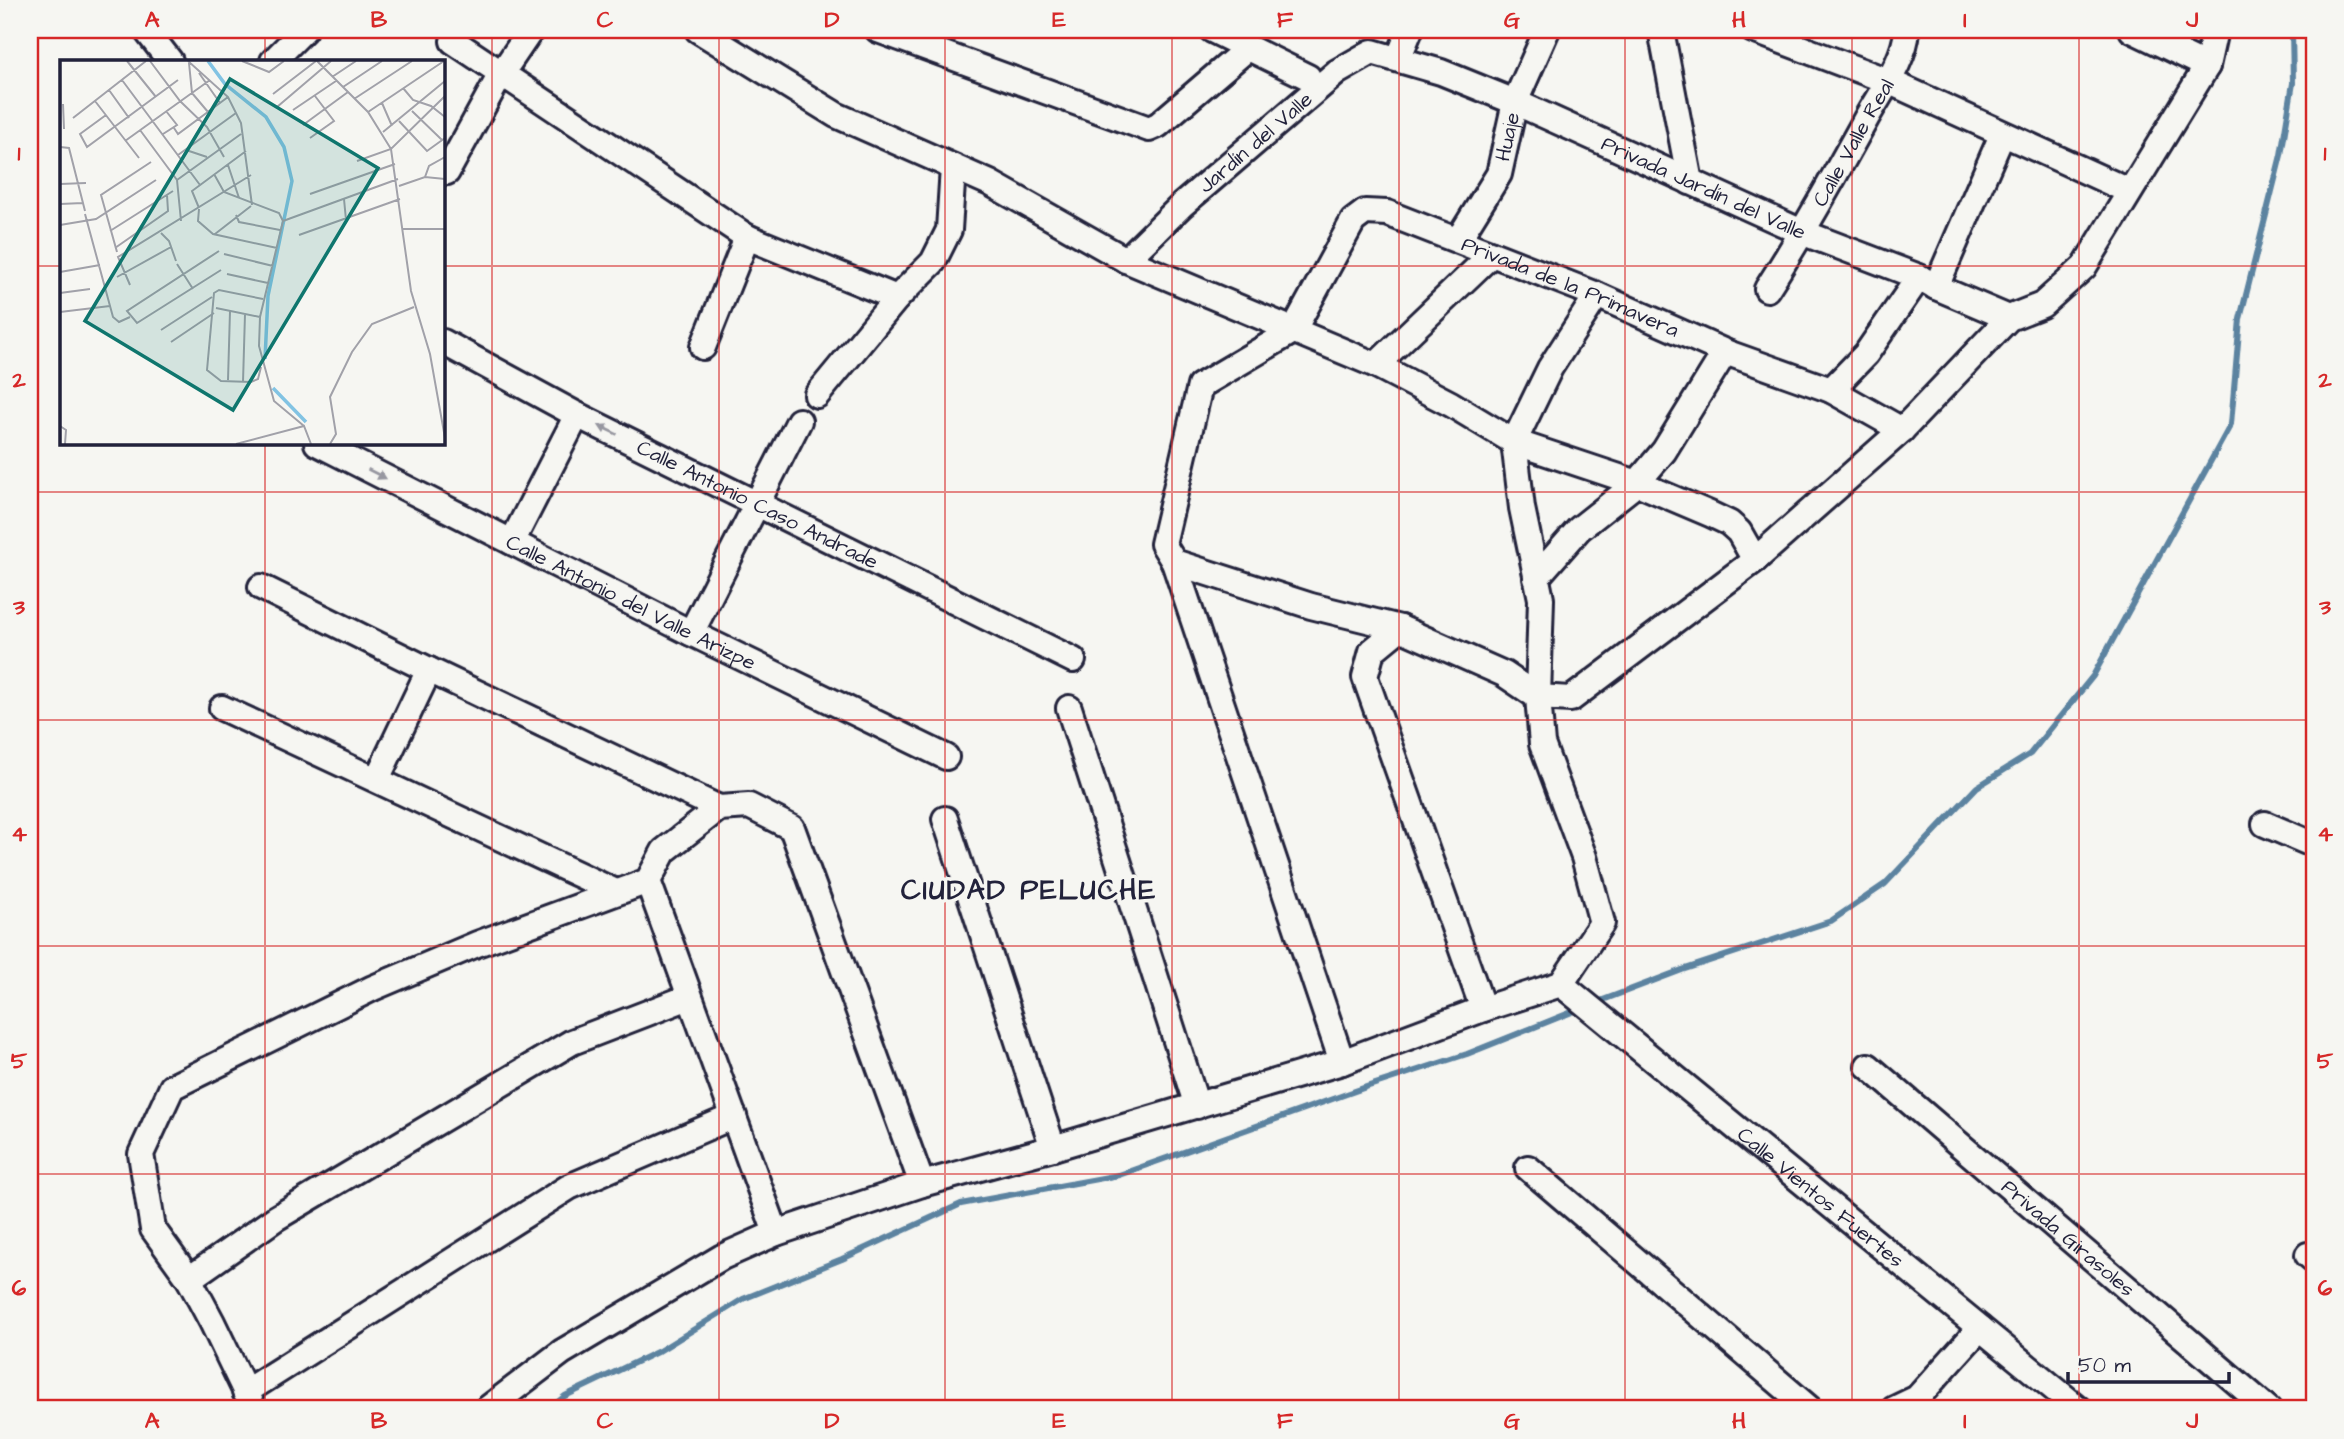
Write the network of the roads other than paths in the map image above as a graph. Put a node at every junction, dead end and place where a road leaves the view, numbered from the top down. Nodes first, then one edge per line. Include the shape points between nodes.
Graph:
1 (146, 30) edge
2 (304, 30) edge
3 (531, 30) edge
4 (698, 30) edge
5 (878, 30) edge
6 (1212, 30) edge
7 (1410, 30) edge
8 (1547, 30) edge
9 (1661, 30) edge
10 (1754, 30) edge
11 (2135, 30) edge
12 (2215, 30) edge
13 (1910, 35) edge
14 (453, 41) dead end
15 (1248, 48) junction
16 (1398, 59) junction
17 (169, 60) edge
18 (274, 60) edge
19 (2207, 66) junction
20 (500, 74) junction
21 (1308, 76) dead end
22 (1888, 80) junction
23 (1515, 102) junction
24 (2002, 135) junction
25 (953, 167) junction
26 (447, 172) dead end
27 (1690, 182) junction
28 (2129, 191) junction
29 (1804, 233) junction
30 (747, 237) junction
31 (1458, 240) junction
32 (1492, 254) junction
33 (1126, 260) junction
34 (1928, 282) junction
35 (1767, 289) dead end
36 (1597, 295) junction
37 (897, 298) junction
38 (2009, 318) junction
39 (1293, 331) junction
40 (444, 343) edge
41 (704, 347) dead end
42 (1725, 352) junction
43 (1376, 365) junction
44 (1831, 390) junction
45 (817, 395) dead end
46 (577, 415) junction
47 (799, 421) dead end
48 (1902, 430) junction
49 (1514, 442) junction
50 (319, 444) edge
51 (1637, 483) junction
52 (757, 503) junction
53 (512, 542) junction
54 (1755, 560) junction
55 (1174, 562) junction
56 (1536, 578) junction
57 (261, 587) dead end
58 (1400, 628) junction
59 (691, 633) junction
60 (1073, 660) dead end
61 (429, 670) junction
62 (1538, 697) junction
63 (222, 708) dead end
64 (1069, 708) dead end
65 (946, 757) dead end
66 (377, 779) junction
67 (719, 808) junction
68 (945, 819) dead end
69 (2265, 824) dead end
70 (2314, 845) edge
71 (648, 881) junction
72 (616, 892) junction
73 (1569, 990) junction
74 (689, 997) junction
75 (1483, 1009) junction
76 (1342, 1062) junction
77 (1868, 1066) dead end
78 (1198, 1106) junction
79 (734, 1116) junction
80 (1053, 1148) junction
81 (1528, 1168) dead end
82 (922, 1184) junction
83 (776, 1233) junction
84 (189, 1279) junction
85 (1980, 1328) junction
86 (249, 1401) edge
87 (487, 1409) edge
88 (1810, 1409) edge
89 (1894, 1409) edge
90 (2079, 1409) edge
91 (2268, 1409) edge

1 - 17 street
2 - 18 street
3 - 20 street
4 - 25 street via 836,115
5 - 15 street via 1149,129
6 - 15 street
7 - 16 street
8 - 23 street, Huaje
9 - 27 street
10 - 22 street
11 - 19 street
12 - 19 street
13 - 22 street, Calle Valle Real
14 - 20 street
15 - 21 street
16 - 23 street, Privada Jardín del Valle
16 - 33 street, Jardín del Valle via 1372,52 1337,72 1182,205
19 - 28 street
20 - 26 street
20 - 30 street
22 - 24 street
22 - 29 street, Calle Valle Real
23 - 27 street, Privada Jardín del Valle
23 - 31 street, Huaje via 1499,174
24 - 28 street
24 - 34 street
25 - 33 street
25 - 37 street via 949,230 933,262
27 - 29 street, Privada Jardín del Valle
28 - 38 street via 2084,267 2042,305
29 - 34 street, Privada Jardín del Valle
29 - 35 street, Calle Valle Real
30 - 37 street
30 - 41 street
31 - 32 street, Privada de la Primavera
31 - 39 street, Privada de la Primavera via 1387,213 1365,212 1353,221
32 - 36 street, Privada de la Primavera
32 - 43 street
33 - 39 street
34 - 38 street, Privada Jardín del Valle
34 - 44 street
36 - 42 street, Privada de la Primavera
36 - 49 street via 1550,368
37 - 45 street
38 - 48 street
39 - 43 street
39 - 55 street via 1200,386 1163,544
40 - 46 street, Calle Antonio Caso Andrade
42 - 44 street, Privada de la Primavera
42 - 51 street via 1664,451
43 - 49 street
44 - 48 street, Privada de la Primavera
52 -> 46 street, Calle Antonio Caso Andrade
46 - 53 street
47 - 52 street
48 - 54 street
49 - 51 street
49 - 56 street
50 -> 53 street, Calle Antonio del Valle Arizpe
51 - 54 street via 1729,523
51 - 56 street via 1579,529
52 - 59 street
52 - 60 street, Calle Antonio Caso Andrade
53 - 59 street, Calle Antonio del Valle Arizpe
54 - 62 street via 1571,699
55 - 58 street via 1311,607
55 - 76 street
56 - 62 street via 1541,599
57 - 61 street
58 - 62 street via 1504,674
58 - 75 street via 1372,651 1366,677
59 - 65 street, Calle Antonio del Valle Arizpe
61 - 66 street
61 - 67 street
62 - 73 street via 1542,744 1584,857 1602,923
63 - 66 street
64 - 78 street
66 - 72 street
67 - 71 street via 664,851
67 - 82 street via 749,806 792,828
68 - 80 street
69 - 70 street
71 - 72 street
71 - 74 street
72 - 84 street via 373,988 172,1087 141,1154 153,1229
73 - 75 street
73 - 85 street, Calle Vientos Fuertes
74 - 79 street
74 - 84 street via 572,1042 276,1218
75 - 76 street
76 - 78 street
77 - 91 street, Privada Girasoles
78 - 80 street
79 - 83 street
79 - 86 street via 569,1187
80 - 82 street
81 - 88 street
82 - 83 street
83 - 87 street via 722,1257 562,1352
84 - 86 street
85 - 89 street via 1917,1398
85 - 90 street, Calle Vientos Fuertes

